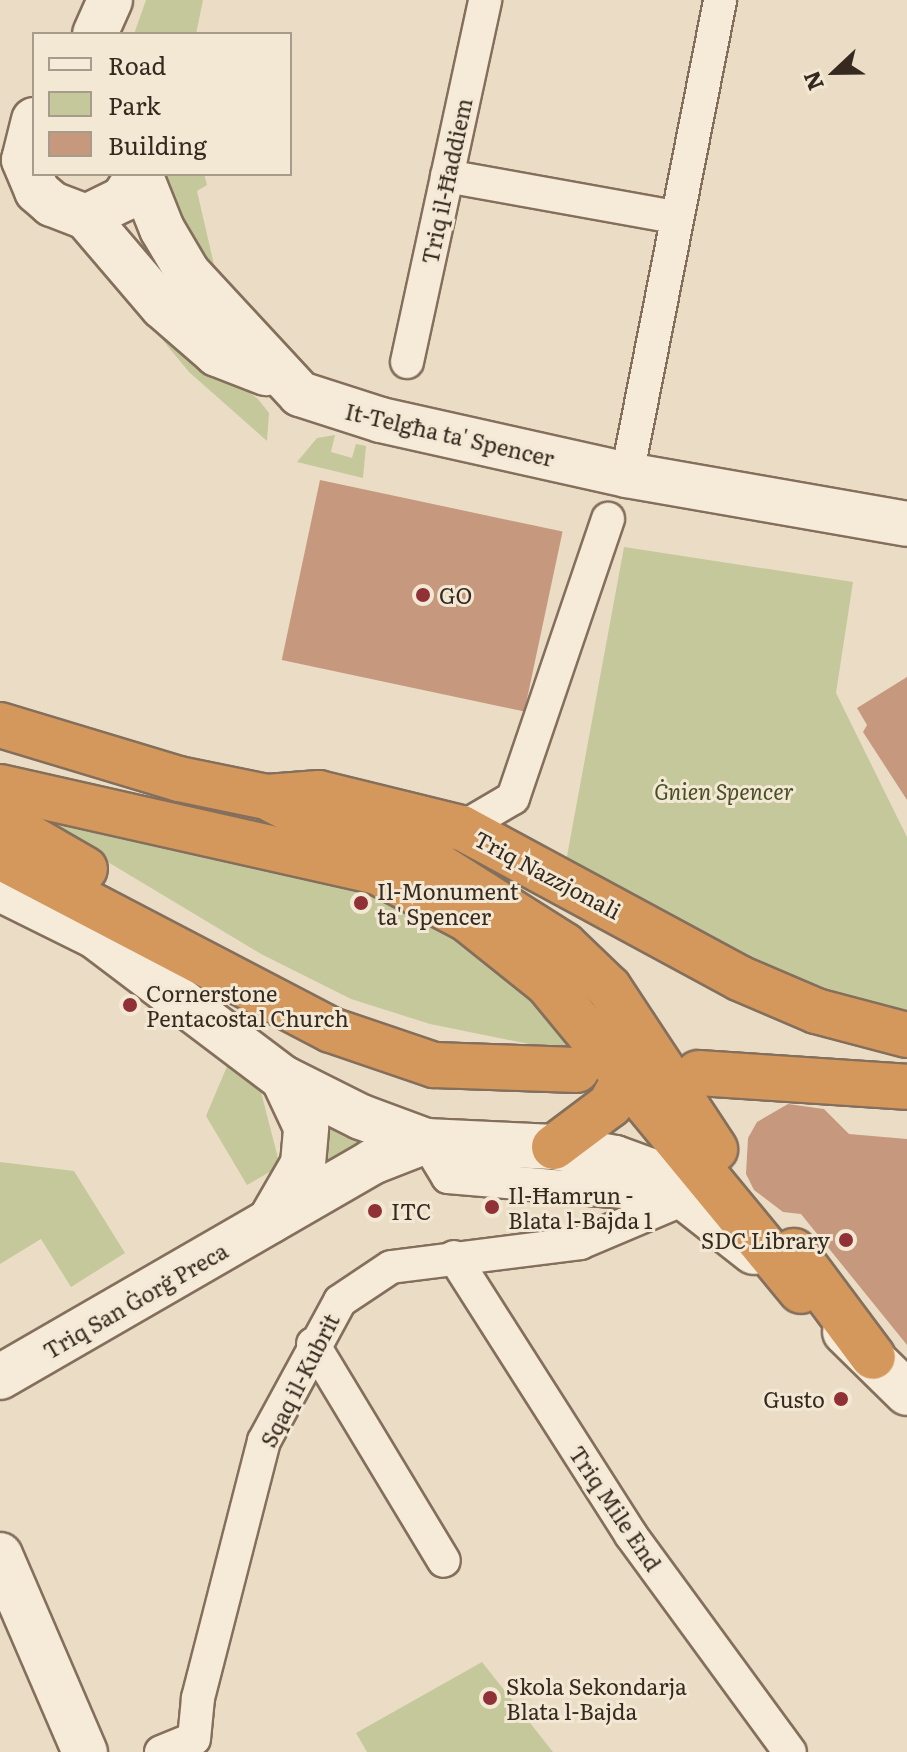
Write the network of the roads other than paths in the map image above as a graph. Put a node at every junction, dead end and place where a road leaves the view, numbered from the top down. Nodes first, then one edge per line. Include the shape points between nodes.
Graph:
1 (485, 0) edge
2 (720, 0) edge
3 (32, 119) edge
4 (32, 126) edge
5 (0, 128) edge
6 (139, 176) edge
7 (141, 176) edge
8 (447, 176) junction
9 (19, 182) edge
10 (86, 217) junction
11 (675, 217) junction
12 (407, 362) dead end
13 (280, 378) junction
14 (627, 475) junction
15 (608, 519) dead end
16 (907, 524) edge
17 (0, 725) edge
18 (0, 787) edge
19 (267, 797) junction
20 (0, 820) edge
21 (462, 828) junction
22 (0, 857) edge
23 (0, 889) edge
24 (504, 901) junction
25 (275, 999) junction
26 (900, 1034) edge
27 (577, 1070) dead end
28 (698, 1073) dead end
29 (622, 1074) junction
30 (283, 1078) junction
31 (907, 1087) edge
32 (426, 1141) junction
33 (554, 1147) junction
34 (689, 1197) junction
35 (270, 1222) junction
36 (454, 1257) junction
37 (801, 1291) junction
38 (313, 1344) junction
39 (873, 1357) junction
40 (0, 1377) edge
41 (907, 1393) edge
42 (0, 1555) edge
43 (444, 1561) dead end
44 (203, 1745) edge
45 (85, 1752) edge
46 (161, 1752) edge
47 (790, 1752) edge

1 - 8 street, Triq il-Ħaddiem
2 - 11 street
3 - 5 street
4 - 9 street
6 - 10 street via 123,199
7 - 13 street, It-Telgħa ta' Spencer via 188,273
8 - 11 street
8 - 12 street, Triq il-Ħaddiem
9 - 10 street
10 - 13 street, It-Telgħa ta' Spencer via 163,307 217,354
11 - 14 street
13 - 14 street, It-Telgħa ta' Spencer via 300,394 381,420
14 - 16 street, It-Telgħa ta' Spencer
15 - 21 street via 513,798
17 - 19 highway, Triq Nazzjonali via 95,757
18 - 29 highway via 377,872 426,894 513,950
19 - 21 highway, Triq Nazzjonali via 319,793
19 - 24 highway via 313,821 439,866
20 - 25 highway via 172,923
21 - 26 highway, Triq Nazzjonali via 739,978 816,1011
22 - 25 highway
23 - 30 street via 95,936
24 - 29 highway via 605,1008 624,1059
24 - 39 highway via 609,988 718,1155
25 - 27 highway via 331,1030 434,1065
28 - 31 highway
29 - 33 highway via 599,1117
29 - 37 highway
30 - 32 street
30 - 35 street via 306,1127 303,1164
32 - 33 street
32 - 34 street via 448,1177
32 - 35 street, Triq San Ġorġ Preca via 372,1162
33 - 34 street via 651,1171
34 - 36 street, Sqaq il-Kubrit via 580,1243
34 - 37 street
35 - 40 street, Triq San Ġorġ Preca
36 - 38 street, Sqaq il-Kubrit via 391,1267 340,1301
36 - 47 street, Triq Mile End via 631,1535
37 - 39 street
38 - 43 street
38 - 44 street, Sqaq il-Kubrit via 264,1441 198,1698
39 - 41 street
42 - 45 street
44 - 46 street, Sqaq il-Kubrit

